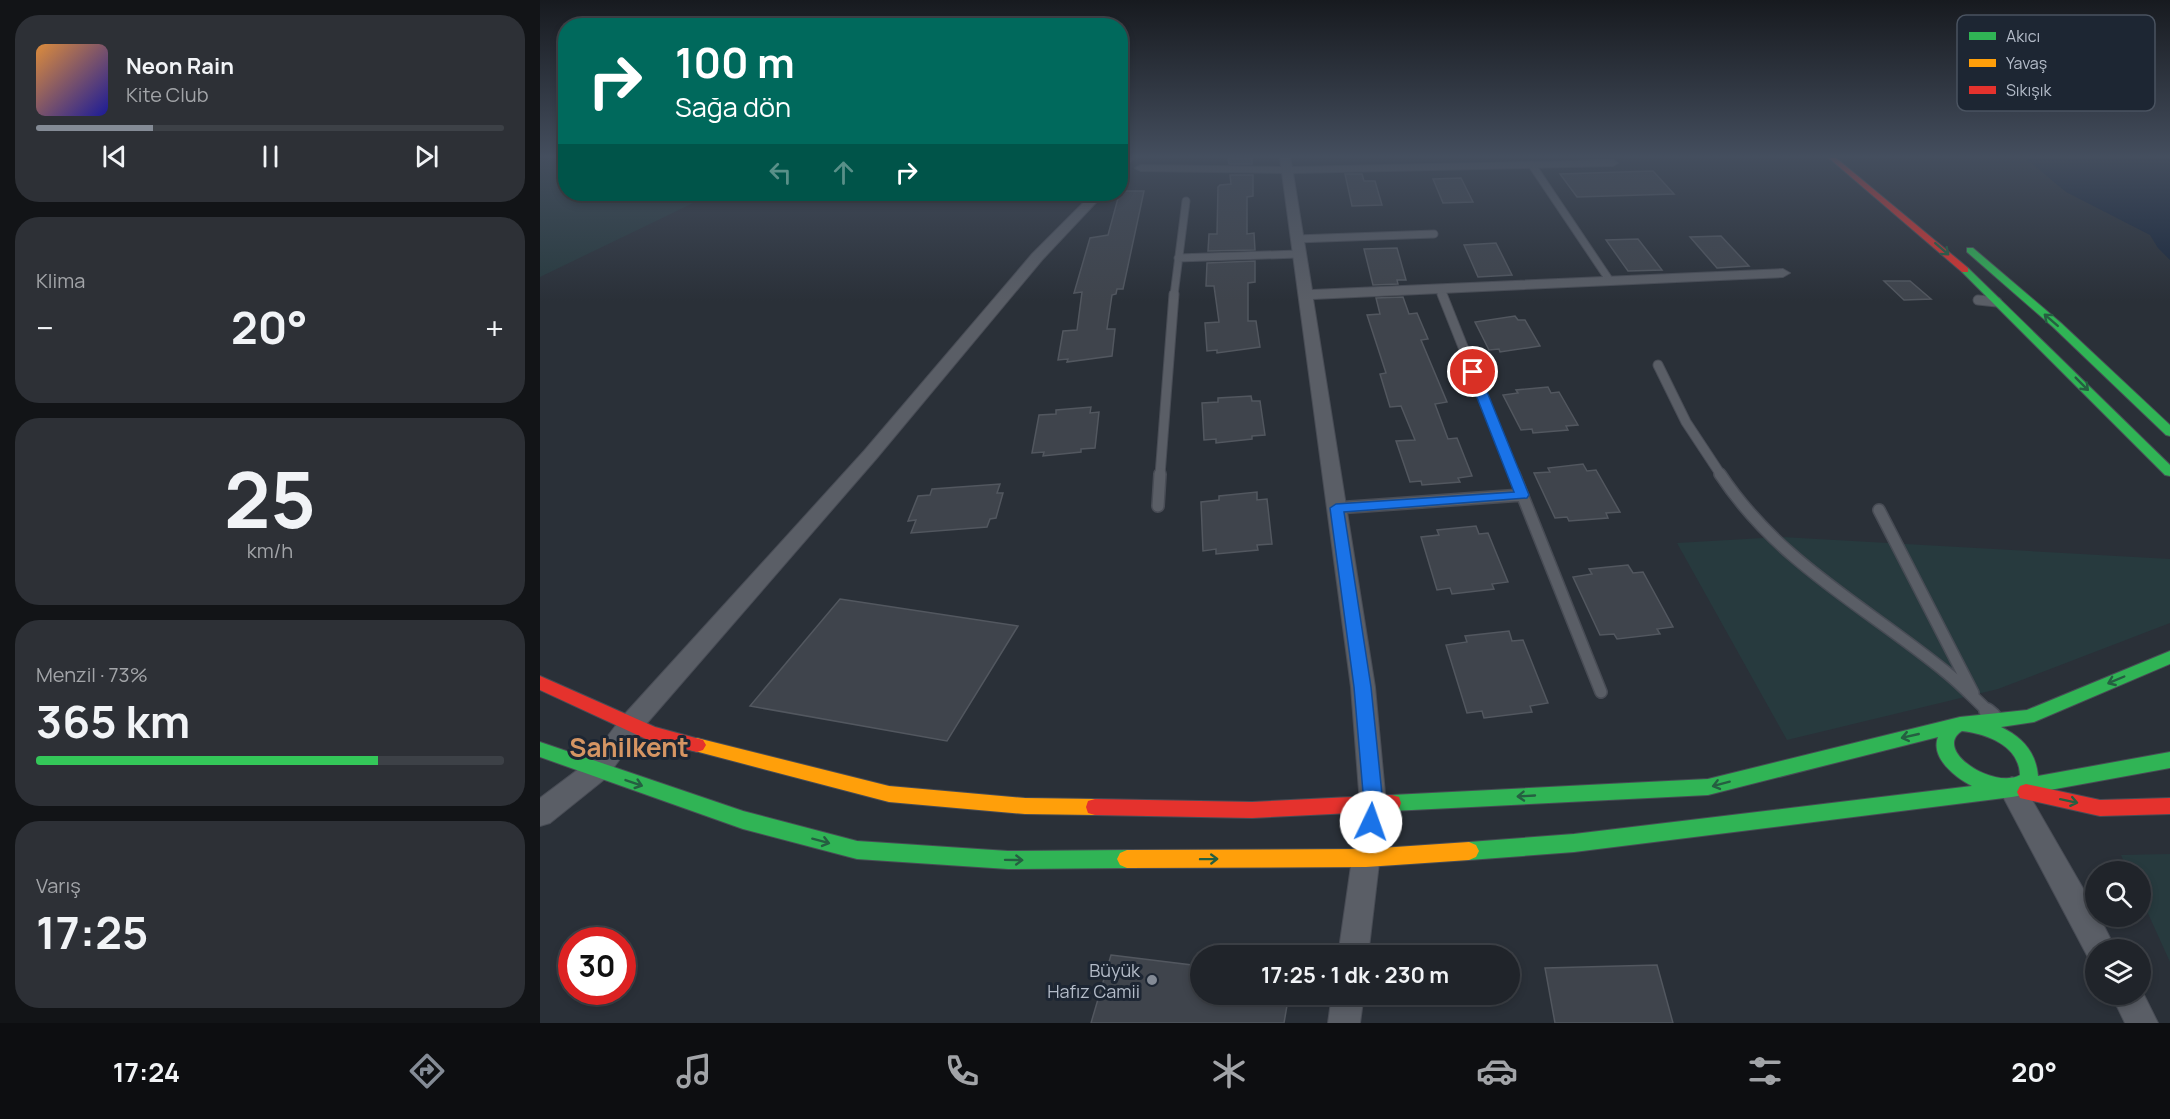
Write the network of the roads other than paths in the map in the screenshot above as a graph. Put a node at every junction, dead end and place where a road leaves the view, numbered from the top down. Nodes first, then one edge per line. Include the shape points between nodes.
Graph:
1 (1087, 206) edge
2 (1185, 206) edge
3 (1292, 206) edge
4 (1559, 206) edge
5 (1890, 206) edge
6 (1434, 234) dead end
7 (1962, 244) dead end
8 (1297, 246) junction
9 (1178, 258) junction
10 (1783, 273) dead end
11 (1610, 281) junction
12 (1440, 289) junction
13 (1305, 296) junction
14 (1978, 300) dead end
15 (1998, 302) junction
16 (1658, 364) dead end
17 (2170, 432) edge
18 (2170, 472) edge
19 (1522, 495) junction
20 (1158, 506) dead end
21 (1336, 508) junction
22 (1879, 510) dead end
23 (2170, 657) edge
24 (540, 683) edge
25 (1601, 692) dead end
26 (1977, 702) junction
27 (1997, 720) junction
28 (632, 723) junction
29 (1960, 724) junction
30 (540, 749) edge
31 (2170, 760) edge
32 (597, 770) junction
33 (2012, 789) junction
34 (1373, 804) junction
35 (2170, 806) edge
36 (540, 814) edge
37 (1366, 858) junction
38 (2096, 939) edge
39 (1354, 945) edge
40 (1346, 1005) edge
41 (2133, 1005) edge
42 (1344, 1023) edge
43 (2142, 1023) edge

1 - 28 street via 1037,257 870,455
2 - 9 lane
3 - 8 street
4 - 11 lane
5 -> 15 main road
6 - 8 lane
17 -> 7 main road via 2057,325
8 - 9 lane
8 - 13 street
9 - 20 lane
10 - 11 street
11 - 12 street
12 - 13 street
12 - 19 lane
13 - 21 street
14 - 15 lane
15 -> 18 main road
16 - 26 lane via 1686,422 1740,504 1803,567 1946,672
19 - 21 lane
19 - 25 lane
21 - 34 street via 1363,687
22 - 26 lane
23 -> 27 main road via 2028,717
24 - 28 main road
26 - 27 lane
27 - 29 main road
28 - 32 street
28 - 34 main road via 652,734 889,794 1025,806 1252,810
29 - 33 main road via 1951,728 1944,744 1957,766 1983,784
29 - 33 main road via 1998,732 2020,750 2030,771 2022,785
29 -> 34 main road via 1708,787
30 - 32 main road
31 - 33 main road
32 - 36 street
32 -> 37 main road via 743,820 857,850 1008,860
33 -> 35 main road via 2100,808
33 - 37 main road via 1574,843
33 - 38 street
34 - 37 street
37 - 39 street
40 - 42 street
41 - 43 street

